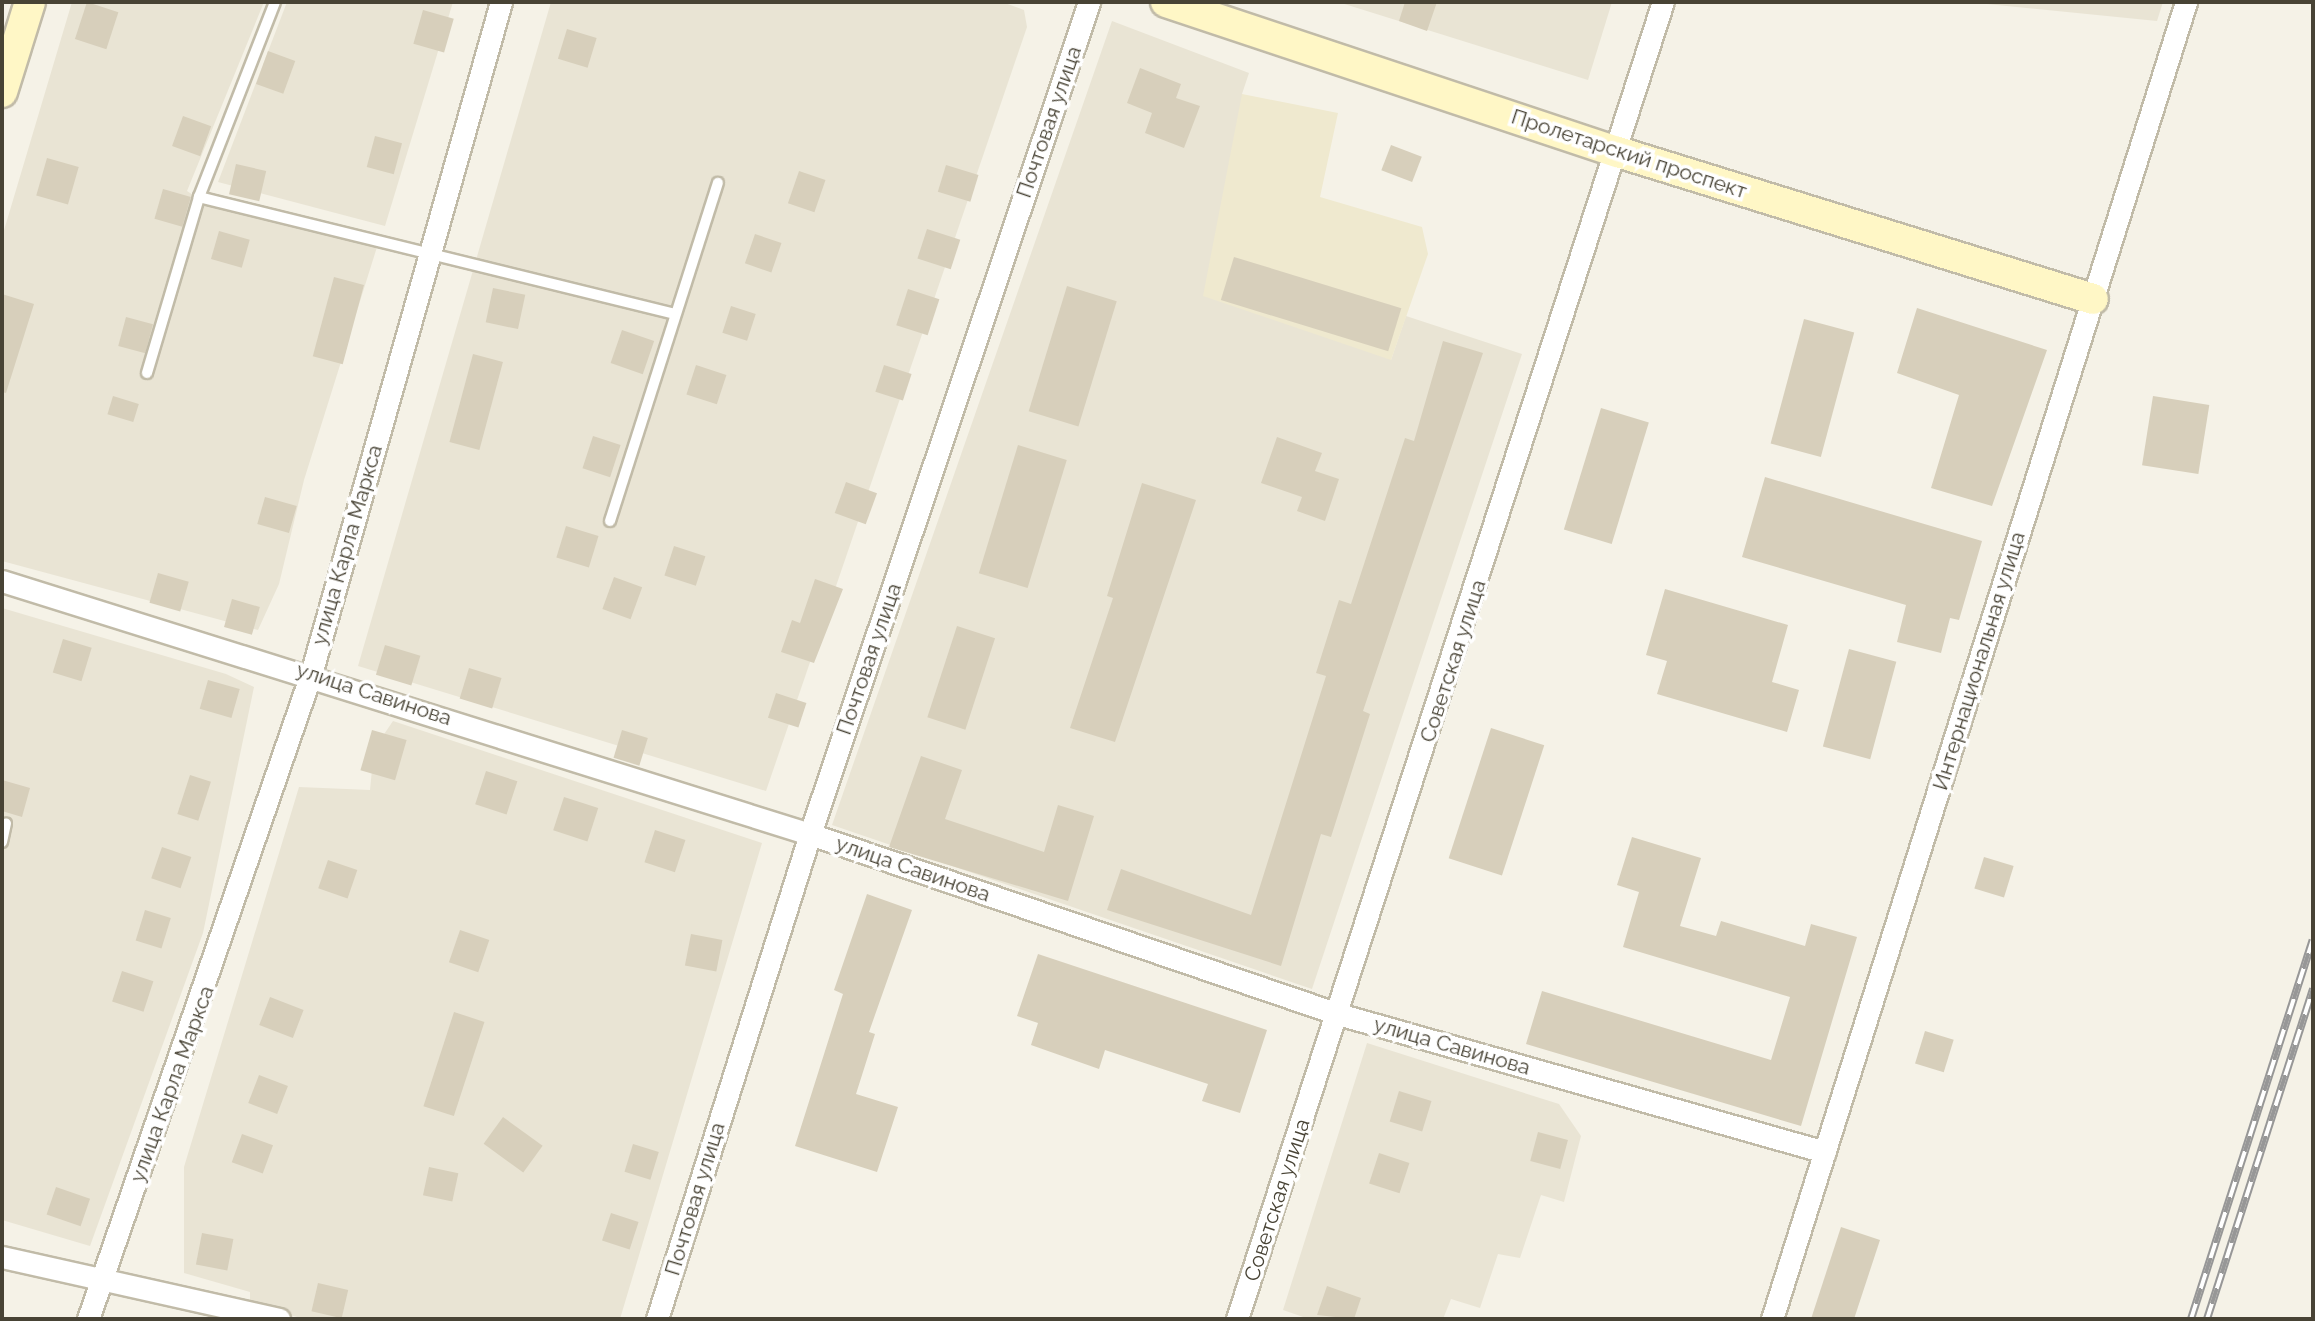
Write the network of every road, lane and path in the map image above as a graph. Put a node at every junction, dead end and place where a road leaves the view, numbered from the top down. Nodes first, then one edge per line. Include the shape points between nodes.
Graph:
1 (30, 2) edge
2 (275, 2) edge
3 (501, 2) edge
4 (1089, 2) edge
5 (1166, 2) edge
6 (1663, 2) edge
7 (2186, 2) edge
8 (2, 92) edge
9 (1618, 152) junction
10 (718, 183) dead end
11 (199, 197) junction
12 (430, 254) junction
13 (2093, 299) junction
14 (675, 314) junction
15 (147, 373) dead end
16 (610, 522) dead end
17 (2, 581) edge
18 (311, 674) junction
19 (6, 823) dead end
20 (810, 834) junction
21 (2, 842) edge
22 (1338, 1014) junction
23 (1825, 1152) junction
24 (2, 1257) edge
25 (102, 1280) junction
26 (88, 1319) edge
27 (279, 1319) edge
28 (657, 1319) edge
29 (1237, 1319) edge
30 (1772, 1319) edge

1 - 8 street
2 - 11 lane
3 - 12 street, улица Карла Маркса
4 - 20 street, Почтовая улица
5 - 9 street, Пролетарский проспект
6 - 9 street, Советская улица
7 - 13 street, Интернациональная улица
9 - 13 street, Пролетарский проспект
9 - 22 street, Советская улица
10 - 14 lane
11 - 12 lane
11 - 15 lane
12 - 14 lane
12 - 18 street, улица Карла Маркса
13 - 23 street, Интернациональная улица
14 - 16 lane
17 - 18 street, улица Савинова
18 - 20 street, улица Савинова
18 - 25 street, улица Карла Маркса
19 - 21 lane
20 - 22 street, улица Савинова
20 - 28 street, Почтовая улица
22 - 23 street, улица Савинова
22 - 29 street, Советская улица
23 - 30 street, Интернациональная улица
24 - 25 street
25 - 26 street, улица Карла Маркса
25 - 27 street

